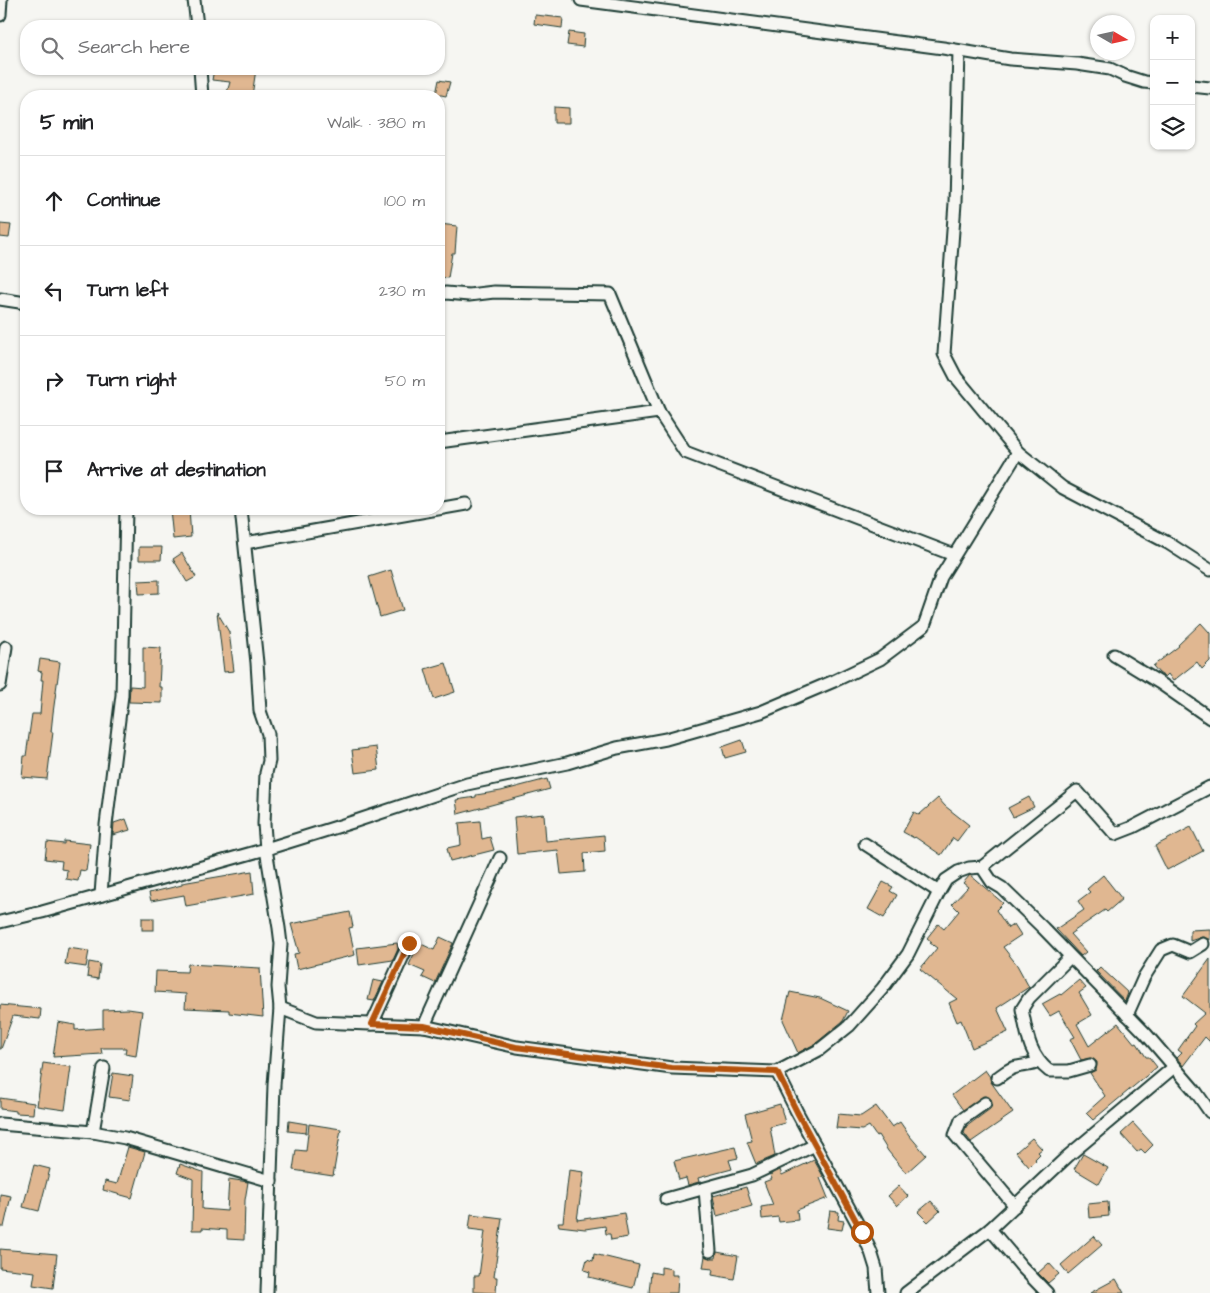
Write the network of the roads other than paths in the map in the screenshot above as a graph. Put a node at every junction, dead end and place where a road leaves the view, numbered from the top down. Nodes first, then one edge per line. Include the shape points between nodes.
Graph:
1 (1, 0) edge
2 (194, 0) edge
3 (580, 0) edge
4 (0, 15) edge
5 (196, 20) edge
6 (959, 51) junction
7 (200, 75) edge
8 (1150, 82) edge
9 (1195, 86) edge
10 (1210, 88) edge
11 (202, 90) edge
12 (445, 293) edge
13 (0, 299) edge
14 (20, 302) edge
15 (659, 412) junction
16 (445, 441) edge
17 (1018, 452) junction
18 (466, 504) dead end
19 (445, 508) edge
20 (126, 515) edge
21 (242, 515) edge
22 (404, 515) edge
23 (245, 543) junction
24 (954, 555) junction
25 (1210, 570) edge
26 (6, 647) dead end
27 (1114, 655) dead end
28 (0, 685) edge
29 (1210, 718) edge
30 (1210, 787) edge
31 (865, 844) dead end
32 (266, 849) junction
33 (500, 858) dead end
34 (982, 867) junction
35 (939, 892) junction
36 (101, 895) junction
37 (0, 922) edge
38 (409, 943) dead end
39 (1203, 944) dead end
40 (1070, 957) junction
41 (280, 1008) junction
42 (1127, 1015) junction
43 (372, 1024) junction
44 (424, 1026) junction
45 (1038, 1062) junction
46 (1090, 1066) dead end
47 (1174, 1067) junction
48 (104, 1068) dead end
49 (777, 1072) junction
50 (997, 1078) dead end
51 (985, 1103) dead end
52 (1210, 1112) edge
53 (0, 1124) edge
54 (93, 1132) junction
55 (815, 1145) junction
56 (271, 1180) junction
57 (704, 1189) junction
58 (666, 1199) dead end
59 (1015, 1206) junction
60 (990, 1229) junction
61 (710, 1251) dead end
62 (267, 1293) edge
63 (878, 1293) edge
64 (906, 1293) edge
65 (1047, 1293) edge

1 - 4 street
2 - 5 street
3 - 6 street
6 - 8 street via 1110,69
6 - 17 street via 955,203 944,354 956,377
7 - 11 street
9 - 10 street
12 - 15 street via 610,294
13 - 14 street
15 - 16 street
15 - 24 street via 685,452
17 - 24 street
17 - 25 street via 1063,488 1168,543
18 - 19 street
20 - 36 street via 122,695
21 - 23 street
22 - 23 street
23 - 32 street via 260,711 269,747 264,824
24 - 32 street via 941,577 924,626 880,659 804,694 761,712 666,739 467,784
26 - 28 street
27 - 29 street
30 - 34 street via 1115,834 1078,791
31 - 35 street
32 - 36 street
32 - 41 street via 280,928
33 - 44 street
34 - 35 street via 958,872 946,880
34 - 40 street via 992,882 1002,888
35 - 49 street via 908,954 866,1008 818,1050
36 - 37 street
38 - 43 street
39 - 42 street via 1190,952 1173,945 1162,950 1144,977
40 - 42 street
40 - 45 street via 1029,998 1022,1010 1028,1039
41 - 43 street via 316,1022
41 - 56 street
42 - 47 street
43 - 44 street
44 - 49 street via 516,1047 662,1067
45 - 46 street via 1049,1071
45 - 50 street via 1017,1067
47 - 52 street
47 - 59 street via 1068,1156
48 - 54 street
49 - 55 street
51 - 59 street via 962,1120 955,1135
53 - 54 street
54 - 56 street via 142,1142
55 - 57 street via 752,1175
55 - 63 street via 866,1238 876,1268
56 - 62 street
57 - 58 street
57 - 61 street
59 - 60 street
60 - 64 street
60 - 65 street

